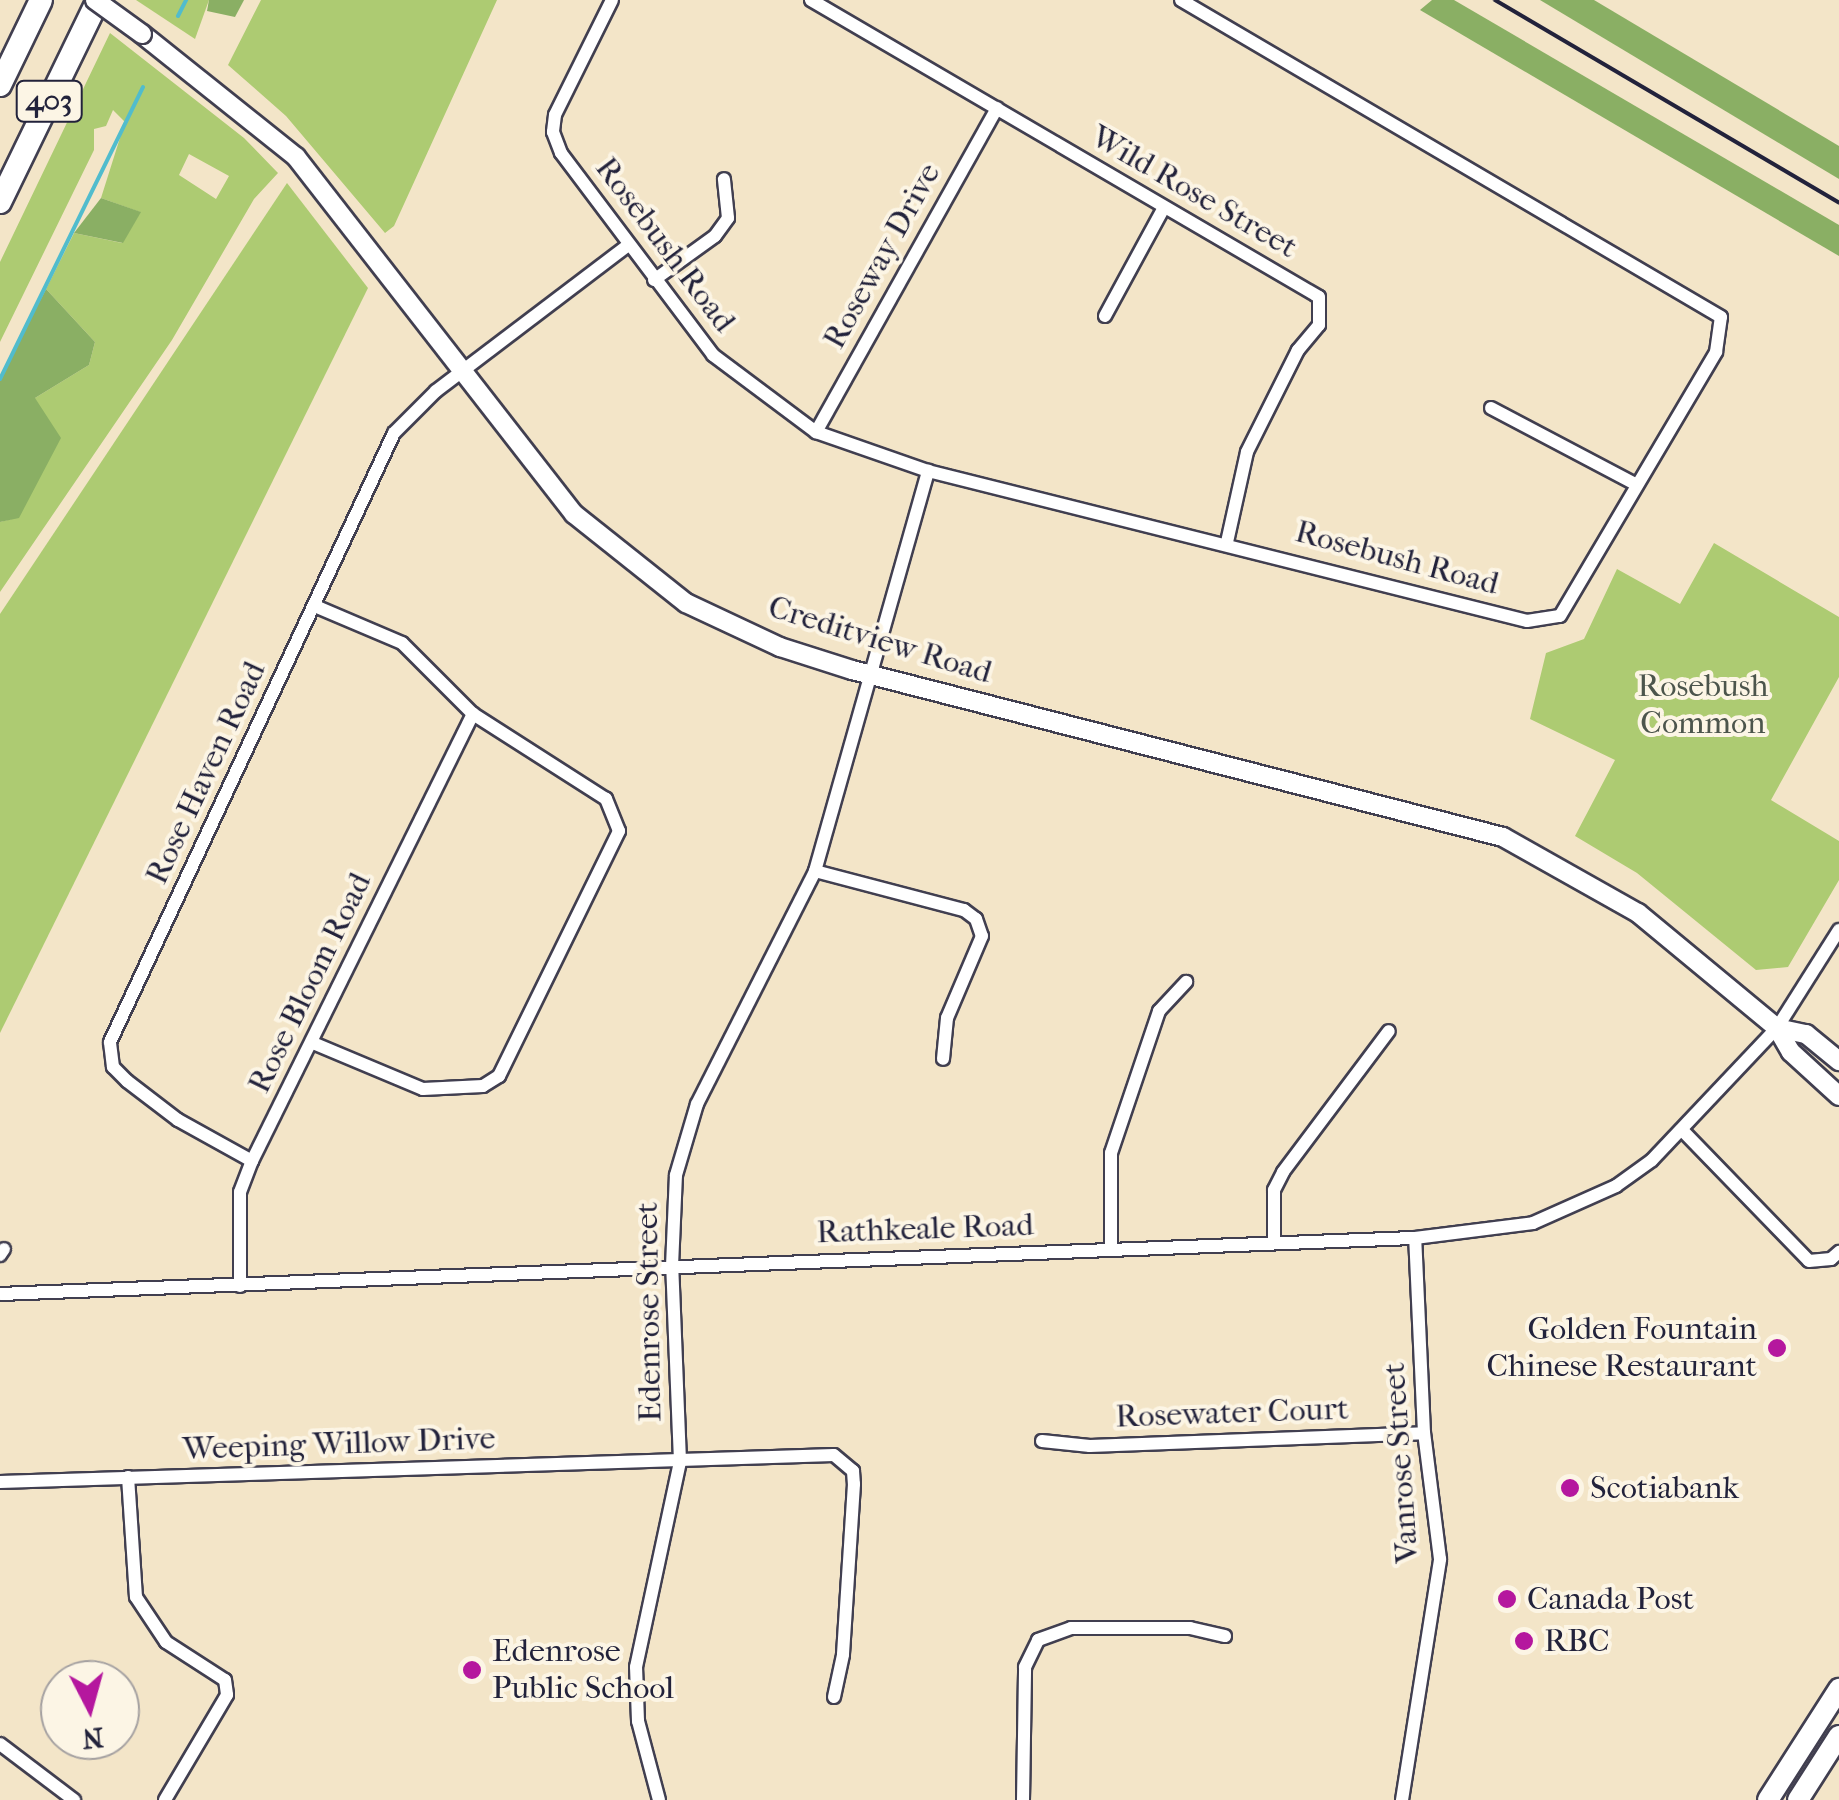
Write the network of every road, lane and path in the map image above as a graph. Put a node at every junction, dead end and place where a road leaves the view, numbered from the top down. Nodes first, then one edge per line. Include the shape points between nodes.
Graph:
1 (41, 0) edge
2 (96, 0) edge
3 (612, 0) edge
4 (811, 0) edge
5 (1181, 0) edge
6 (0, 85) edge
7 (996, 108) junction
8 (724, 179) dead end
9 (0, 202) edge
10 (1162, 209) junction
11 (628, 246) junction
12 (654, 280) junction
13 (1105, 316) dead end
14 (463, 374) junction
15 (1490, 408) dead end
16 (816, 432) junction
17 (928, 472) junction
18 (1635, 484) junction
19 (1227, 542) junction
20 (315, 606) junction
21 (871, 675) junction
22 (473, 714) junction
23 (814, 872) junction
24 (1839, 930) edge
25 (1186, 982) dead end
26 (1777, 1028) junction
27 (1389, 1031) dead end
28 (313, 1043) junction
29 (942, 1059) dead end
30 (1839, 1062) edge
31 (1839, 1096) edge
32 (1682, 1130) junction
33 (252, 1160) junction
34 (1415, 1238) junction
35 (1274, 1242) junction
36 (1111, 1250) junction
37 (1839, 1252) edge
38 (672, 1266) junction
39 (240, 1286) junction
40 (0, 1294) edge
41 (1424, 1433) junction
42 (1042, 1441) dead end
43 (680, 1461) junction
44 (128, 1478) junction
45 (0, 1482) edge
46 (1225, 1636) dead end
47 (1839, 1689) edge
48 (834, 1697) dead end
49 (1839, 1736) edge
50 (0, 1744) edge
51 (74, 1800) edge
52 (164, 1800) edge
53 (660, 1800) edge
54 (1023, 1800) edge
55 (1402, 1800) edge
56 (1768, 1800) edge
57 (1798, 1800) edge

1 - 6 highway, 403
2 - 9 highway, 403
2 - 14 main road, Creditview Road, bridge via 296,157
3 - 11 street, Rosebush Road via 553,132
4 - 7 street, Wild Rose Street
5 - 18 street, Rosebush Road via 1722,317 1716,352
7 - 10 street, Wild Rose Street
7 - 16 street, Roseway Drive
8 - 12 street via 728,218 715,236
10 - 13 street
10 - 19 street, Wild Rose Street via 1319,296 1322,312 1254,434
11 - 12 street, Rosebush Road
11 - 14 street, Rose Haven Road
12 - 16 street, Rosebush Road via 712,355
14 - 20 street, Rose Haven Road via 394,433
14 - 21 main road, Creditview Road via 563,501 621,558 686,604 780,647
15 - 18 street
16 - 17 street, Rosebush Road
17 - 19 street, Rosebush Road
17 - 21 street, Edenrose Street
18 - 19 street, Rosebush Road via 1572,600 1546,621
20 - 22 street via 402,643
20 - 33 street, Rose Haven Road via 110,1042 112,1068 127,1081 178,1120
21 - 23 street, Edenrose Street
21 - 26 main road, Creditview Road via 1503,838 1638,913
22 - 28 street, Rose Bloom Road
22 - 28 street via 606,800 619,831 510,1060 482,1086 422,1090
23 - 29 street via 964,910 976,920 982,936 946,1018
23 - 38 street, Edenrose Street via 697,1104 676,1174
24 - 26 street, Rathkeale Road
25 - 36 street via 1158,1011 1111,1153
26 - 30 main road, Creditview Road via 1806,1034
26 - 31 main road, Creditview Road via 1790,1052
26 - 32 street, Rathkeale Road
27 - 35 street via 1283,1172 1274,1190
28 - 33 street, Rose Bloom Road
32 - 34 street, Rathkeale Road via 1616,1186 1566,1211 1533,1223
32 - 37 street via 1810,1261 1831,1260
33 - 39 street, Rose Bloom Road via 240,1192
34 - 35 street, Rathkeale Road
34 - 41 street, Vanrose Street
35 - 36 street, Rathkeale Road
36 - 38 street, Rathkeale Road
38 - 39 street, Rathkeale Road
38 - 43 street, Edenrose Street
39 - 40 street, Rathkeale Road
41 - 42 street, Rosewater Court via 1090,1446
41 - 55 street, Vanrose Street via 1440,1559
43 - 44 street, Weeping Willow Drive
43 - 48 street, Weeping Willow Drive via 821,1454 853,1471 844,1655
43 - 53 street, Edenrose Street via 636,1667 638,1721
44 - 45 street, Weeping Willow Drive
44 - 52 street via 136,1597 166,1642 225,1680 226,1695
46 - 54 street via 1190,1628 1072,1628 1038,1640 1026,1667
47 - 56 main road
49 - 57 main road
50 - 51 street

